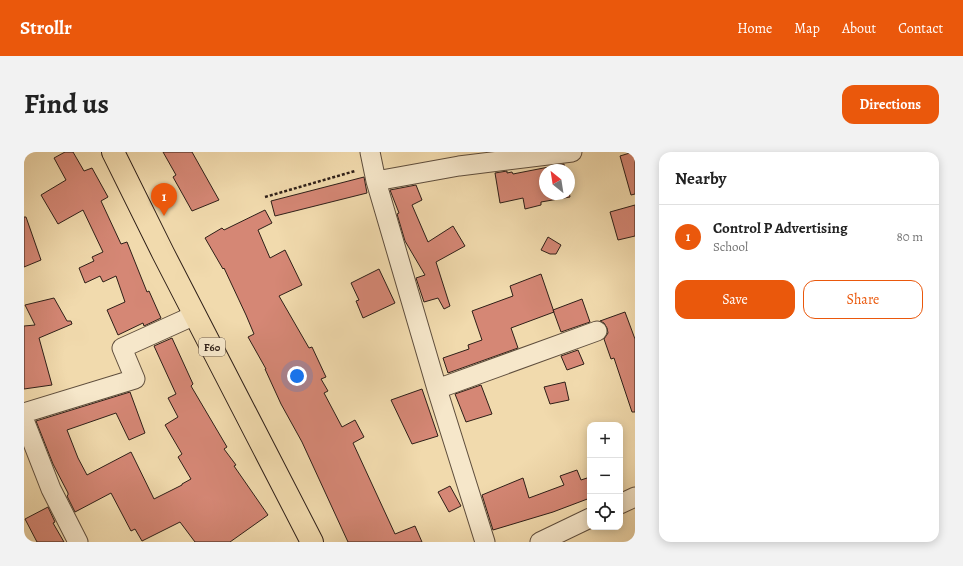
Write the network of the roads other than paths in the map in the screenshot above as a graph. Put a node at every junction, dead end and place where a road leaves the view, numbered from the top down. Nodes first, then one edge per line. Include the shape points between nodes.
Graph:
1 (113, 152) edge
2 (572, 152) edge
3 (460, 159) edge
4 (373, 166) edge
5 (195, 315) junction
6 (597, 331) dead end
7 (437, 389) junction
8 (24, 413) edge
9 (24, 420) edge
10 (635, 497) edge
11 (623, 503) edge
12 (587, 519) edge
13 (78, 542) edge
14 (312, 542) edge
15 (485, 542) edge
16 (540, 542) edge

1 - 5 main road, F60
2 - 3 street
3 - 4 street
4 - 7 street
5 - 8 street via 122,348 135,378
5 - 14 main road, F60
6 - 7 street
7 - 15 street
9 - 13 street via 51,489
10 - 11 street
12 - 16 street

